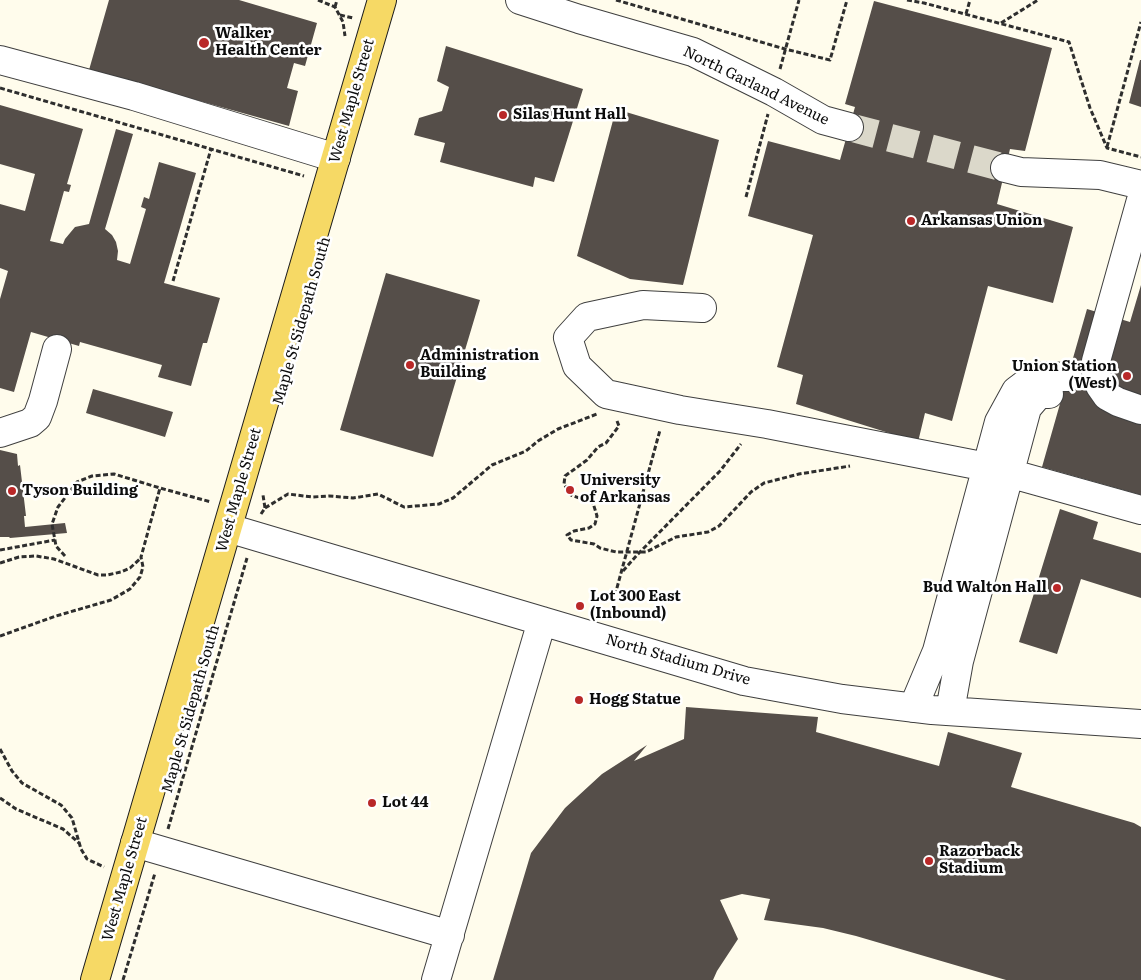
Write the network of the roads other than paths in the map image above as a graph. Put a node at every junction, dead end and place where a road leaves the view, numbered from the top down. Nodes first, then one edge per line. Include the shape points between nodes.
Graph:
1 (382, 0) edge
2 (520, 0) edge
3 (0, 60) edge
4 (849, 127) tunnel mouth
5 (336, 158) junction
6 (1005, 168) tunnel mouth
7 (1141, 185) edge
8 (1141, 200) edge
9 (702, 308) dead end
10 (57, 349) dead end
11 (1066, 385) dead end
12 (1141, 410) edge
13 (0, 433) edge
14 (998, 470) junction
15 (1141, 510) edge
16 (231, 518) junction
17 (542, 621) junction
18 (913, 708) junction
19 (950, 711) junction
20 (1141, 724) edge
21 (135, 843) junction
22 (450, 935) junction
23 (95, 980) edge
24 (436, 980) edge

1 - 5 main road, West Maple Street
2 - 4 street, North Garland Avenue via 693,52 823,120
3 - 5 street via 134,96
5 - 16 main road, West Maple Street
6 - 7 street via 1021,172 1100,175
8 - 12 street via 1096,362 1096,374 1106,396
9 - 14 street via 642,305 587,317 568,338 577,366 606,394
10 - 13 street via 37,417 30,423
11 - 14 street via 1039,394 1027,408
14 - 15 street
14 - 18 street via 937,651
14 - 19 street
16 - 17 street, North Stadium Drive via 254,536
16 - 21 main road, West Maple Street
17 - 18 street, North Stadium Drive via 744,681
17 - 22 street
18 - 19 street, North Stadium Drive
19 - 20 street, North Stadium Drive
21 - 22 street
21 - 23 main road, West Maple Street via 139,877
22 - 24 street

